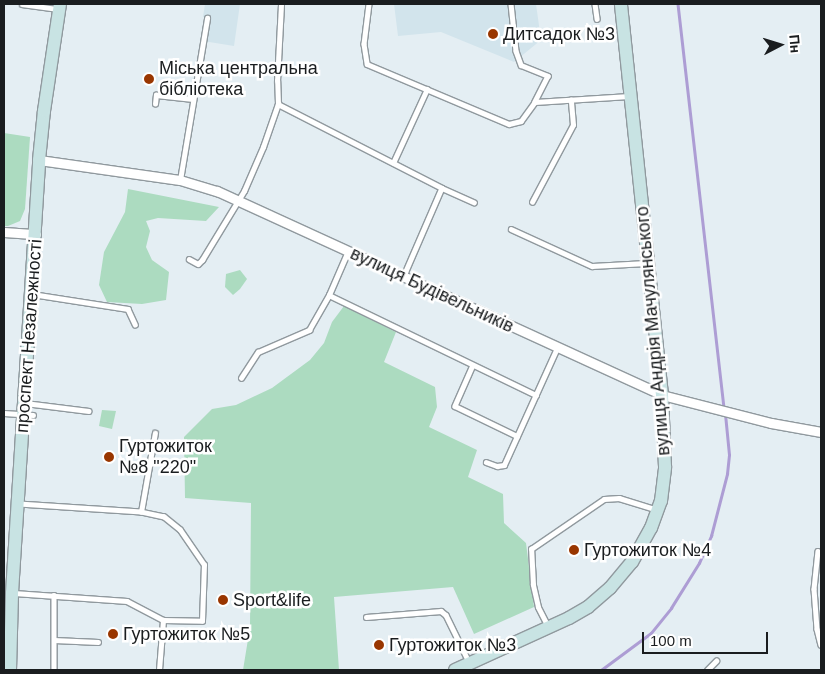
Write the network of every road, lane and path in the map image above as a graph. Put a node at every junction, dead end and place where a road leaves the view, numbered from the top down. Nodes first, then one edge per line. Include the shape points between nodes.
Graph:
1 (22, 4) edge
2 (281, 4) edge
3 (369, 4) edge
4 (511, 4) edge
5 (595, 4) edge
6 (621, 4) edge
7 (59, 7) edge
8 (207, 18) dead end
9 (596, 19) dead end
10 (427, 88) junction
11 (630, 95) junction
12 (192, 100) junction
13 (572, 100) junction
14 (535, 102) junction
15 (154, 104) dead end
16 (278, 104) junction
17 (39, 160) junction
18 (393, 163) junction
19 (180, 180) junction
20 (442, 188) junction
21 (239, 199) junction
22 (474, 202) dead end
23 (532, 202) dead end
24 (511, 229) dead end
25 (4, 232) edge
26 (36, 234) junction
27 (348, 251) junction
28 (189, 259) dead end
29 (648, 263) junction
30 (404, 276) junction
31 (32, 294) junction
32 (329, 295) junction
33 (135, 324) dead end
34 (557, 348) junction
35 (473, 365) junction
36 (241, 378) dead end
37 (536, 394) junction
38 (662, 396) junction
39 (28, 411) junction
40 (88, 411) dead end
41 (4, 413) edge
42 (154, 432) dead end
43 (821, 432) edge
44 (517, 436) junction
45 (486, 462) dead end
46 (19, 504) junction
47 (658, 510) junction
48 (141, 512) junction
49 (818, 551) dead end
50 (12, 593) junction
51 (54, 595) junction
52 (366, 617) dead end
53 (163, 620) junction
54 (548, 628) junction
55 (54, 640) junction
56 (98, 642) dead end
57 (821, 645) edge
58 (716, 660) dead end
59 (469, 664) junction
60 (10, 670) edge
61 (54, 670) edge
62 (159, 670) edge
63 (455, 670) edge
64 (707, 670) edge

1 - 7 lane
2 - 16 lane
3 - 10 lane via 364,44 367,64
4 - 14 lane via 516,51 521,64 548,76
5 - 9 lane
6 - 11 street, вулиця Андрія Мачулянського
7 - 17 street, проспект Незалежності
8 - 12 lane
10 - 14 lane via 509,124 520,121
10 - 18 lane
11 - 13 lane
11 - 29 street, вулиця Андрія Мачулянського
12 - 15 lane via 156,95
12 - 19 lane
13 - 14 lane
13 - 23 lane via 573,125
16 - 18 lane
16 - 21 lane via 264,147
17 - 19 street, вулиця Будівельників
17 - 26 street, проспект Незалежності
18 - 20 lane
19 - 21 street, вулиця Будівельників
20 - 22 lane
20 - 30 lane
21 - 27 street, вулиця Будівельників
21 - 28 lane via 198,264
24 - 29 lane via 592,266
25 - 26 street
26 - 31 street, проспект Незалежності
27 - 30 street, вулиця Будівельників
27 - 32 lane
29 - 38 street, вулиця Андрія Мачулянського
30 - 34 street, вулиця Будівельників
31 - 33 lane via 128,309
31 - 39 street, проспект Незалежності
32 - 35 lane
32 - 36 lane via 309,330 258,352
34 - 37 lane
34 - 38 street, вулиця Будівельників
35 - 37 lane
35 - 44 lane via 455,406
37 - 44 lane
38 - 43 street, вулиця Будівельників
38 - 47 street, вулиця Андрія Мачулянського via 665,467
39 - 40 lane
39 - 41 lane
39 - 46 street, проспект Незалежності
42 - 48 lane
44 - 45 lane via 504,465
46 - 48 lane
46 - 50 street, проспект Незалежності via 11,570
47 - 54 street, вулиця Андрія Мачулянського via 643,545 616,582 588,607
47 - 54 lane via 620,498 604,499 531,549 538,607
48 - 53 lane via 164,517 173,523 204,565 202,621
49 - 57 lane via 814,589
50 - 51 lane
50 - 60 street, проспект Незалежності
51 - 53 lane via 127,601
51 - 55 lane
52 - 59 lane via 441,611 446,615
53 - 62 lane
54 - 59 street, вулиця Андрія Мачулянського
55 - 56 lane
55 - 61 lane
58 - 64 lane
59 - 63 street, вулиця Андрія Мачулянського

